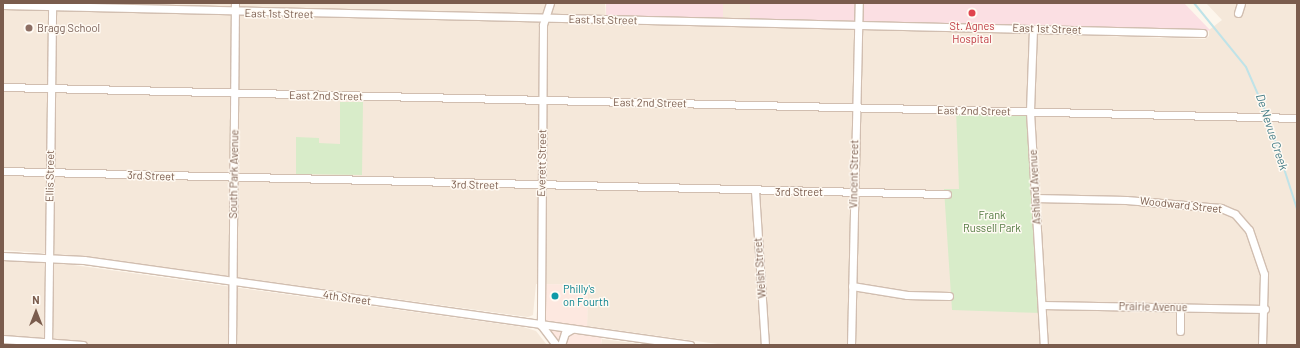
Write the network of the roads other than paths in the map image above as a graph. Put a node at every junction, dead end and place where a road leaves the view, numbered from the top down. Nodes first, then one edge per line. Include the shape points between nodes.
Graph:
1 (235, 3) edge
2 (550, 3) edge
3 (859, 3) edge
4 (1241, 3) edge
5 (8, 4) edge
6 (52, 7) junction
7 (235, 13) junction
8 (1238, 13) dead end
9 (547, 19) junction
10 (858, 24) junction
11 (1033, 29) junction
12 (1203, 33) dead end
13 (3, 87) edge
14 (51, 88) junction
15 (234, 94) junction
16 (542, 101) junction
17 (855, 108) junction
18 (1030, 112) junction
19 (1297, 118) edge
20 (3, 171) edge
21 (50, 172) junction
22 (233, 179) junction
23 (542, 186) junction
24 (755, 191) junction
25 (854, 192) junction
26 (947, 194) dead end
27 (1035, 198) junction
28 (3, 256) edge
29 (49, 258) junction
30 (233, 283) junction
31 (852, 286) junction
32 (949, 296) dead end
33 (1042, 305) junction
34 (1180, 308) junction
35 (1265, 308) junction
36 (541, 325) junction
37 (572, 329) junction
38 (1180, 332) dead end
39 (3, 339) edge
40 (48, 342) edge
41 (83, 345) edge
42 (232, 345) edge
43 (556, 345) edge
44 (561, 345) edge
45 (690, 345) edge
46 (765, 345) edge
47 (851, 345) edge
48 (1044, 345) edge
49 (1263, 345) edge

1 - 7 street, South Park Avenue
2 - 9 street, Everett Street
3 - 10 street, Vincent Street
4 - 8 street
5 - 6 street, East 1st Street
6 - 7 street, East 1st Street
6 - 14 street, Ellis Street
7 - 9 street, East 1st Street
7 - 15 street, South Park Avenue
9 - 10 street, East 1st Street
9 - 16 street, Everett Street via 543,25
10 - 11 street, East 1st Street
10 - 17 street, Vincent Street
11 - 12 street, East 1st Street
11 - 18 street, Ashland Avenue
13 - 14 street, East 2nd Street
14 - 15 street, East 2nd Street
14 - 21 street, Ellis Street
15 - 16 street, East 2nd Street
15 - 22 street, South Park Avenue
16 - 17 street, East 2nd Street
16 - 23 street, Everett Street
17 - 18 street, East 2nd Street
17 - 25 street, Vincent Street
18 - 19 street, East 2nd Street
18 - 27 street, Ashland Avenue
20 - 21 street, 3rd Street
21 - 22 street, 3rd Street
21 - 29 street, Ellis Street
22 - 23 street, 3rd Street
22 - 30 street, South Park Avenue
23 - 24 street, 3rd Street
23 - 36 street, Everett Street
24 - 25 street, 3rd Street
24 - 46 street, Welsh Street
25 - 26 street, 3rd Street
25 - 31 street, Vincent Street
27 - 33 street, Ashland Avenue
27 - 35 street, Woodward Street via 1126,200 1232,212 1250,231 1264,274
28 - 29 street, 4th Street
29 - 30 street, 4th Street
29 - 40 street, Ellis Street
30 - 36 street, 4th Street
30 - 42 street, South Park Avenue
31 - 32 street via 907,295
31 - 47 street, Vincent Street
33 - 34 street, Prairie Avenue
33 - 48 street, Ashland Avenue
34 - 35 street, Prairie Avenue
34 - 38 street
35 - 49 street, Woodward Street
36 - 37 street, 4th Street
36 - 43 street
37 - 44 street via 565,333
37 - 45 street, 4th Street
39 - 40 street
40 - 41 street

